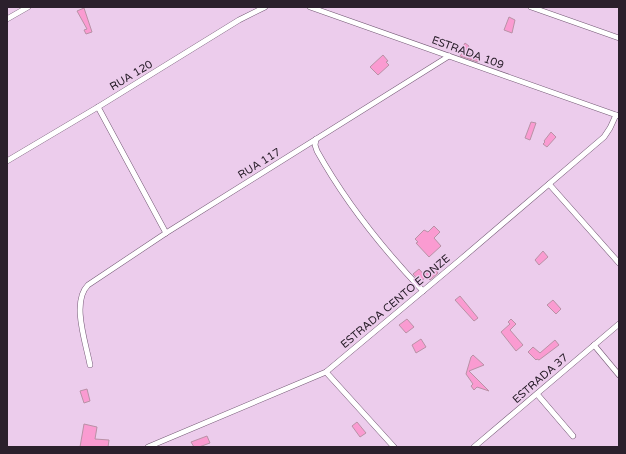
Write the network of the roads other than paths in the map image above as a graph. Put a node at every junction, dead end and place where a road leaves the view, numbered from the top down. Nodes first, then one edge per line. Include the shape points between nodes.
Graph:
1 (28, 7) edge
2 (265, 7) edge
3 (310, 7) edge
4 (530, 7) edge
5 (7, 19) edge
6 (619, 38) edge
7 (449, 56) junction
8 (98, 107) junction
9 (617, 116) edge
10 (316, 139) junction
11 (7, 160) edge
12 (549, 184) junction
13 (166, 233) junction
14 (619, 263) edge
15 (422, 291) junction
16 (619, 324) edge
17 (594, 345) junction
18 (90, 365) dead end
19 (326, 372) junction
20 (619, 375) edge
21 (537, 394) junction
22 (573, 436) dead end
23 (148, 447) edge
24 (394, 447) edge
25 (474, 447) edge

1 - 5 street
2 - 8 street, RUA 120 via 239,20
3 - 7 street, ESTRADA 109
4 - 6 street
7 - 9 street, ESTRADA 109
7 - 10 street, RUA 117
8 - 11 street, RUA 120
8 - 13 street
9 - 12 street, ESTRADA CENTO E ONZE via 604,137
10 - 13 street, RUA 117
10 - 15 street via 317,151 355,212
12 - 14 street
12 - 15 street, ESTRADA CENTO E ONZE
13 - 18 street, RUA 117 via 93,280 82,291 79,309
15 - 19 street, ESTRADA CENTO E ONZE
16 - 17 street, ESTRADA 37
17 - 20 street
17 - 21 street, ESTRADA 37
19 - 23 street, ESTRADA CENTO E ONZE
19 - 24 street
21 - 22 street
21 - 25 street, ESTRADA 37

